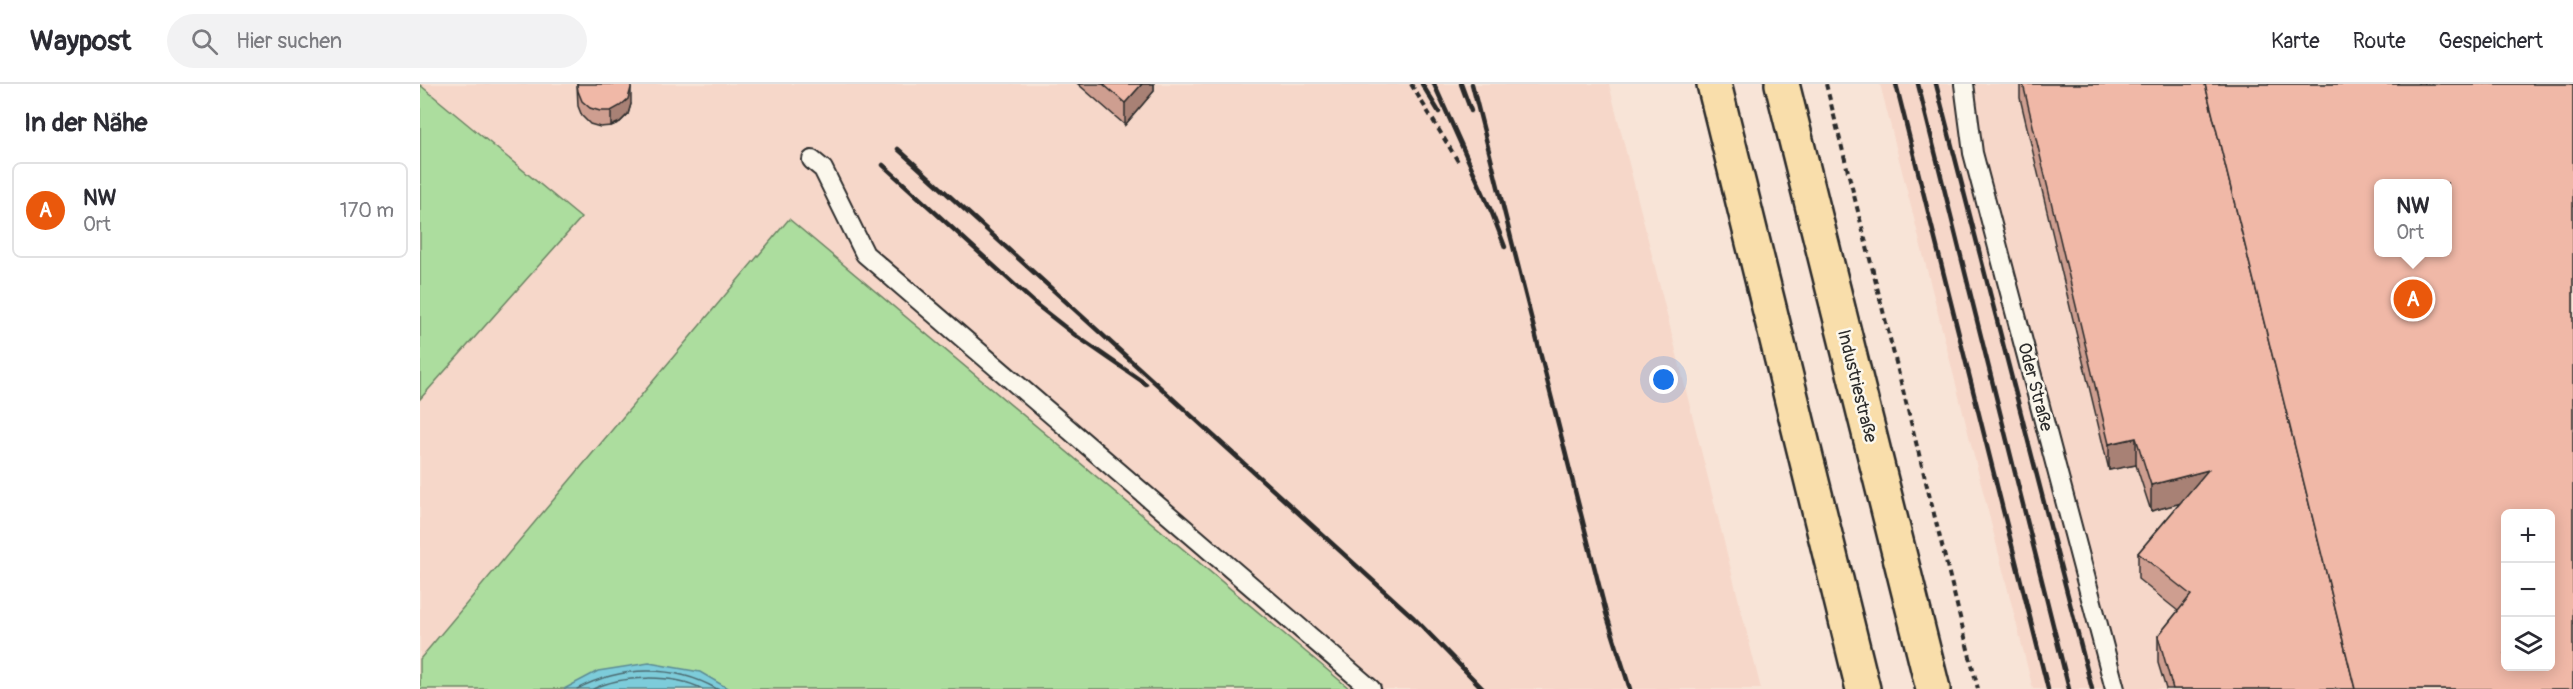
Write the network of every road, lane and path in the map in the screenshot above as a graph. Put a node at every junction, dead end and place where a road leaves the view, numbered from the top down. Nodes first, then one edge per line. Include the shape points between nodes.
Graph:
1 (1411, 84) edge
2 (1714, 84) edge
3 (1782, 84) edge
4 (1827, 84) edge
5 (1964, 84) edge
6 (813, 160) dead end
7 (1458, 163) dead end
8 (1371, 689) edge
9 (1863, 689) edge
10 (1933, 689) edge
11 (1978, 689) edge
12 (2115, 689) edge

1 - 7 path
2 - 9 highway
3 - 10 highway, Industriestraße
4 - 11 path
5 - 12 lane, Oder Straße via 1973,153
6 - 8 lane via 823,169 865,254

